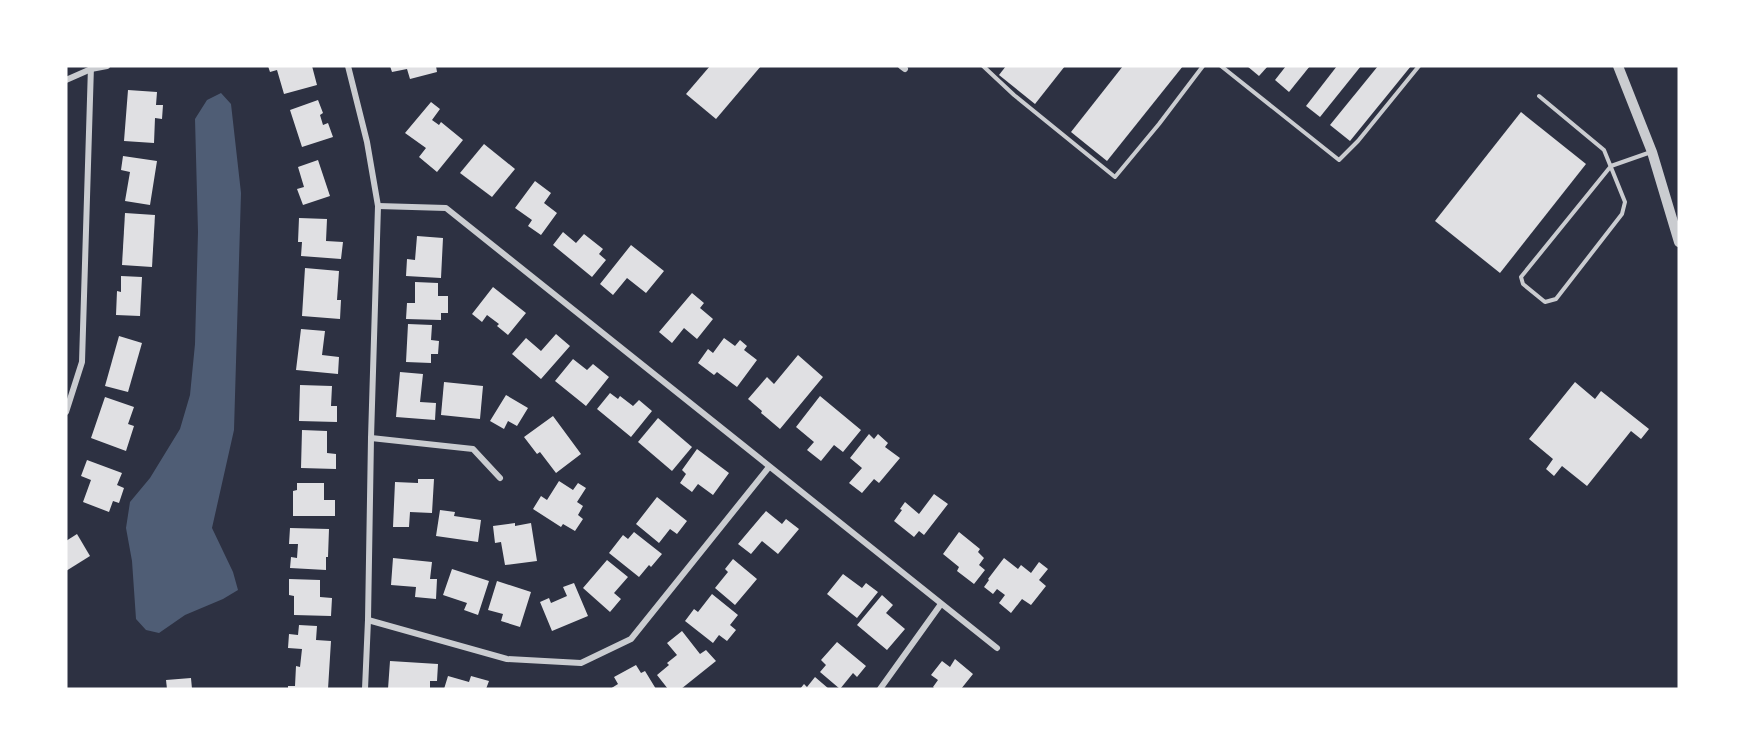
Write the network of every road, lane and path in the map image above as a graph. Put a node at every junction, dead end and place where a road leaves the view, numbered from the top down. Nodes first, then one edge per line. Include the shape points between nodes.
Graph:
1 (107, 66) edge
2 (348, 66) edge
3 (982, 66) edge
4 (1203, 66) edge
5 (1221, 66) edge
6 (1419, 66) edge
7 (1618, 66) edge
8 (91, 68) edge
9 (66, 80) edge
10 (1539, 96) dead end
11 (1652, 152) junction
12 (1611, 166) junction
13 (378, 206) junction
14 (1679, 242) edge
15 (66, 412) edge
16 (371, 438) junction
17 (769, 467) junction
18 (500, 478) dead end
19 (941, 604) junction
20 (368, 620) junction
21 (997, 648) dead end
22 (365, 689) edge
23 (880, 689) edge

1 - 8 street
2 - 13 street
3 - 4 lane via 1115,177
5 - 6 lane via 1339,160
7 - 11 street
8 - 9 street
8 - 15 street via 82,362
10 - 12 lane via 1604,150
11 - 12 lane
11 - 14 street
12 - 12 lane via 1521,277 1523,284 1545,302 1556,299 1622,214 1625,202
13 - 16 street
13 - 17 street via 446,208
16 - 18 street via 473,449
16 - 20 street
17 - 19 street
17 - 20 street via 631,639 581,663 507,659
19 - 21 street
19 - 23 street
20 - 22 street

